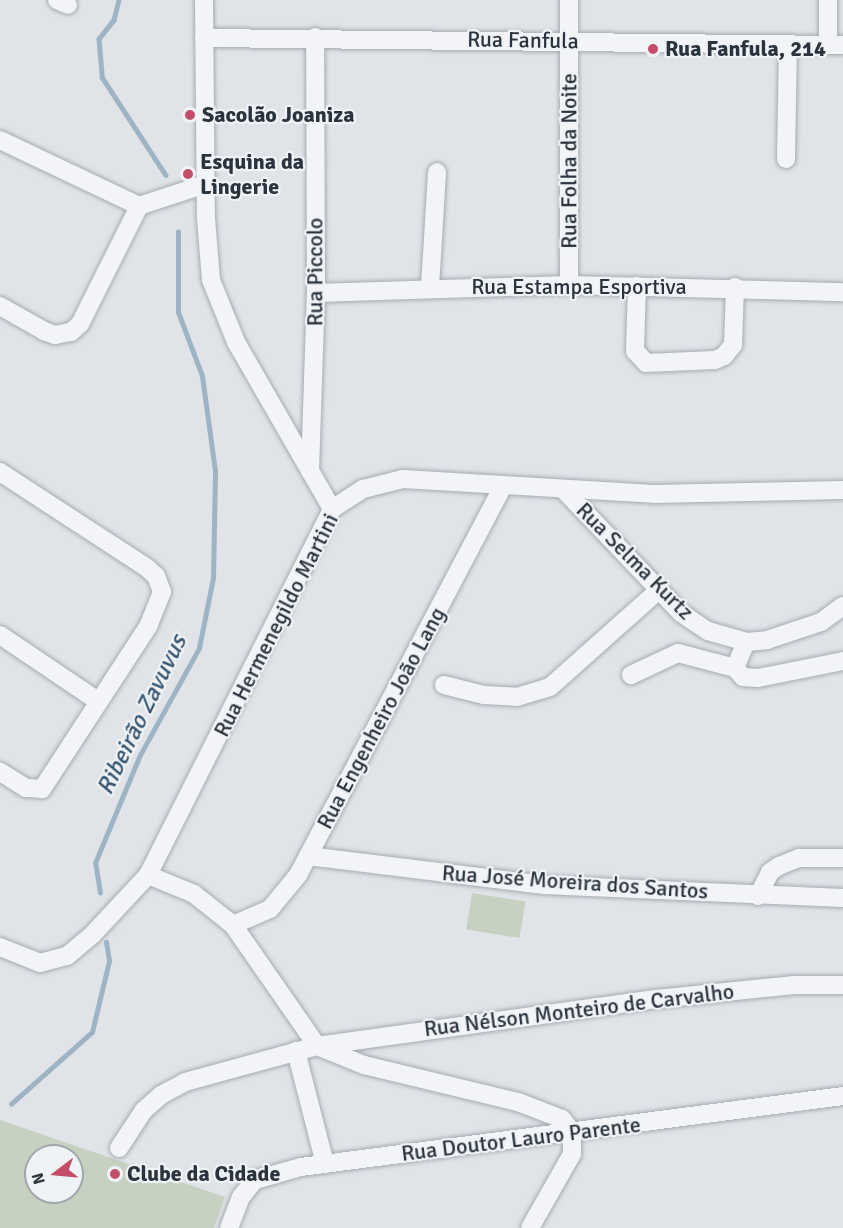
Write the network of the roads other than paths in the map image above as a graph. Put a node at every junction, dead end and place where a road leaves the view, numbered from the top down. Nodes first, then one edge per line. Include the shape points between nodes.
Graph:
1 (204, 0) edge
2 (569, 0) edge
3 (828, 0) edge
4 (315, 37) junction
5 (204, 38) junction
6 (569, 41) junction
7 (788, 44) junction
8 (835, 45) edge
9 (0, 140) edge
10 (786, 159) dead end
11 (437, 172) dead end
12 (206, 184) junction
13 (139, 206) junction
14 (569, 285) junction
15 (637, 286) junction
16 (430, 287) junction
17 (735, 288) junction
18 (843, 292) edge
19 (316, 293) junction
20 (0, 306) edge
21 (310, 471) junction
22 (0, 472) edge
23 (503, 486) junction
24 (563, 489) junction
25 (843, 490) edge
26 (332, 509) junction
27 (659, 590) junction
28 (843, 606) edge
29 (0, 635) edge
30 (747, 642) junction
31 (843, 661) edge
32 (735, 668) junction
33 (631, 675) dead end
34 (444, 685) dead end
35 (98, 701) junction
36 (0, 772) edge
37 (308, 856) junction
38 (843, 858) edge
39 (148, 875) junction
40 (758, 896) junction
41 (843, 898) edge
42 (233, 925) junction
43 (0, 947) edge
44 (843, 985) edge
45 (317, 1046) junction
46 (296, 1051) junction
47 (843, 1096) edge
48 (572, 1132) junction
49 (119, 1148) dead end
50 (325, 1164) junction
51 (229, 1228) edge
52 (530, 1228) edge

1 - 5 street
2 - 6 street, Rua Folha da Noite
3 - 8 street
4 - 5 street, Rua Fanfula
4 - 6 street, Rua Fanfula
4 - 19 street, Rua Piccolo
5 - 12 street
6 - 7 street, Rua Fanfula
6 - 14 street, Rua Folha da Noite
7 - 8 street, Rua Fanfula
7 - 10 street
9 - 13 street
11 - 16 street
12 - 13 street
12 - 21 street via 208,267 214,290 236,342
13 - 20 street via 80,324 64,335 44,331
14 - 15 street, Rua Estampa Esportiva
14 - 16 street, Rua Estampa Esportiva
15 - 17 street, Rua Estampa Esportiva
15 - 17 street via 634,351 646,363 715,360 724,356 733,345
16 - 19 street, Rua Estampa Esportiva
17 - 18 street, Rua Estampa Esportiva
19 - 21 street, Rua Piccolo
21 - 26 street
22 - 35 street via 103,537 147,568 161,585 157,610
23 - 24 street, Rua Hermenegildo Martini
23 - 26 street, Rua Hermenegildo Martini via 403,479 363,489
23 - 37 street, Rua Engenheiro João Lang
24 - 25 street, Rua Hermenegildo Martini via 654,495
24 - 27 street, Rua Selma Kurtz
26 - 39 street, Rua Hermenegildo Martini
27 - 30 street, Rua Selma Kurtz via 681,613 708,631
27 - 34 street via 550,687 517,696 484,695
28 - 30 street, Rua Selma Kurtz via 798,632
29 - 35 street
30 - 32 street
31 - 32 street via 758,678 743,677
32 - 33 street via 678,653
35 - 36 street via 42,789 26,788
37 - 40 street, Rua José Moreira dos Santos via 499,881
37 - 42 street, Rua Engenheiro João Lang via 284,896 270,909
38 - 40 street via 799,858 779,866 770,872
39 - 42 street via 194,894
39 - 43 street, Rua Hermenegildo Martini via 68,956 40,963
40 - 41 street, Rua José Moreira dos Santos
42 - 45 street
44 - 45 street, Rua Nélson Monteiro de Carvalho via 794,985 656,999
45 - 46 street, Rua Nélson Monteiro de Carvalho
45 - 48 street via 364,1065 552,1113
46 - 49 street, Rua Nélson Monteiro de Carvalho via 185,1082 161,1095 144,1110
46 - 50 street
47 - 48 street, Rua Doutor Lauro Parente
48 - 50 street, Rua Doutor Lauro Parente
48 - 52 street via 567,1165
50 - 51 street, Rua Doutor Lauro Parente via 255,1180 241,1197

